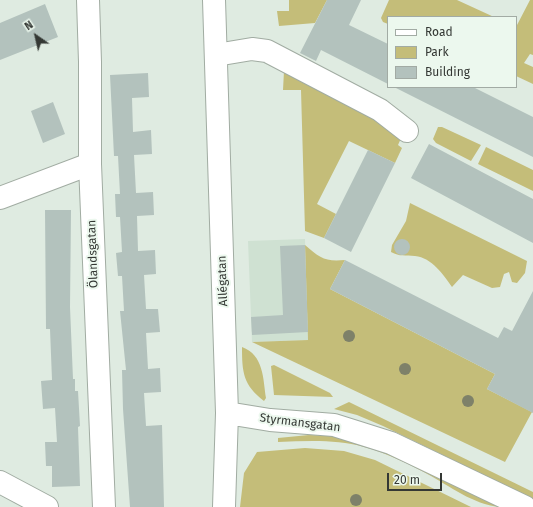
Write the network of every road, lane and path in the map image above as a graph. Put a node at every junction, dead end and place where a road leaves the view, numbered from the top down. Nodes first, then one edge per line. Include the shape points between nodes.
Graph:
1 (88, 0) edge
2 (214, 0) edge
3 (216, 55) junction
4 (407, 131) dead end
5 (90, 164) junction
6 (0, 198) edge
7 (227, 413) junction
8 (0, 482) edge
9 (47, 507) edge
10 (104, 507) edge
11 (224, 507) edge
12 (525, 507) edge

1 - 5 street, Ölandsgatan
2 - 3 street, Allégatan
3 - 4 street via 252,49 267,51 380,110
3 - 7 street, Allégatan
5 - 6 street
5 - 10 street, Ölandsgatan
7 - 11 street, Allégatan
7 - 12 street, Styrmansgatan via 270,420 334,425 384,440
8 - 9 street

